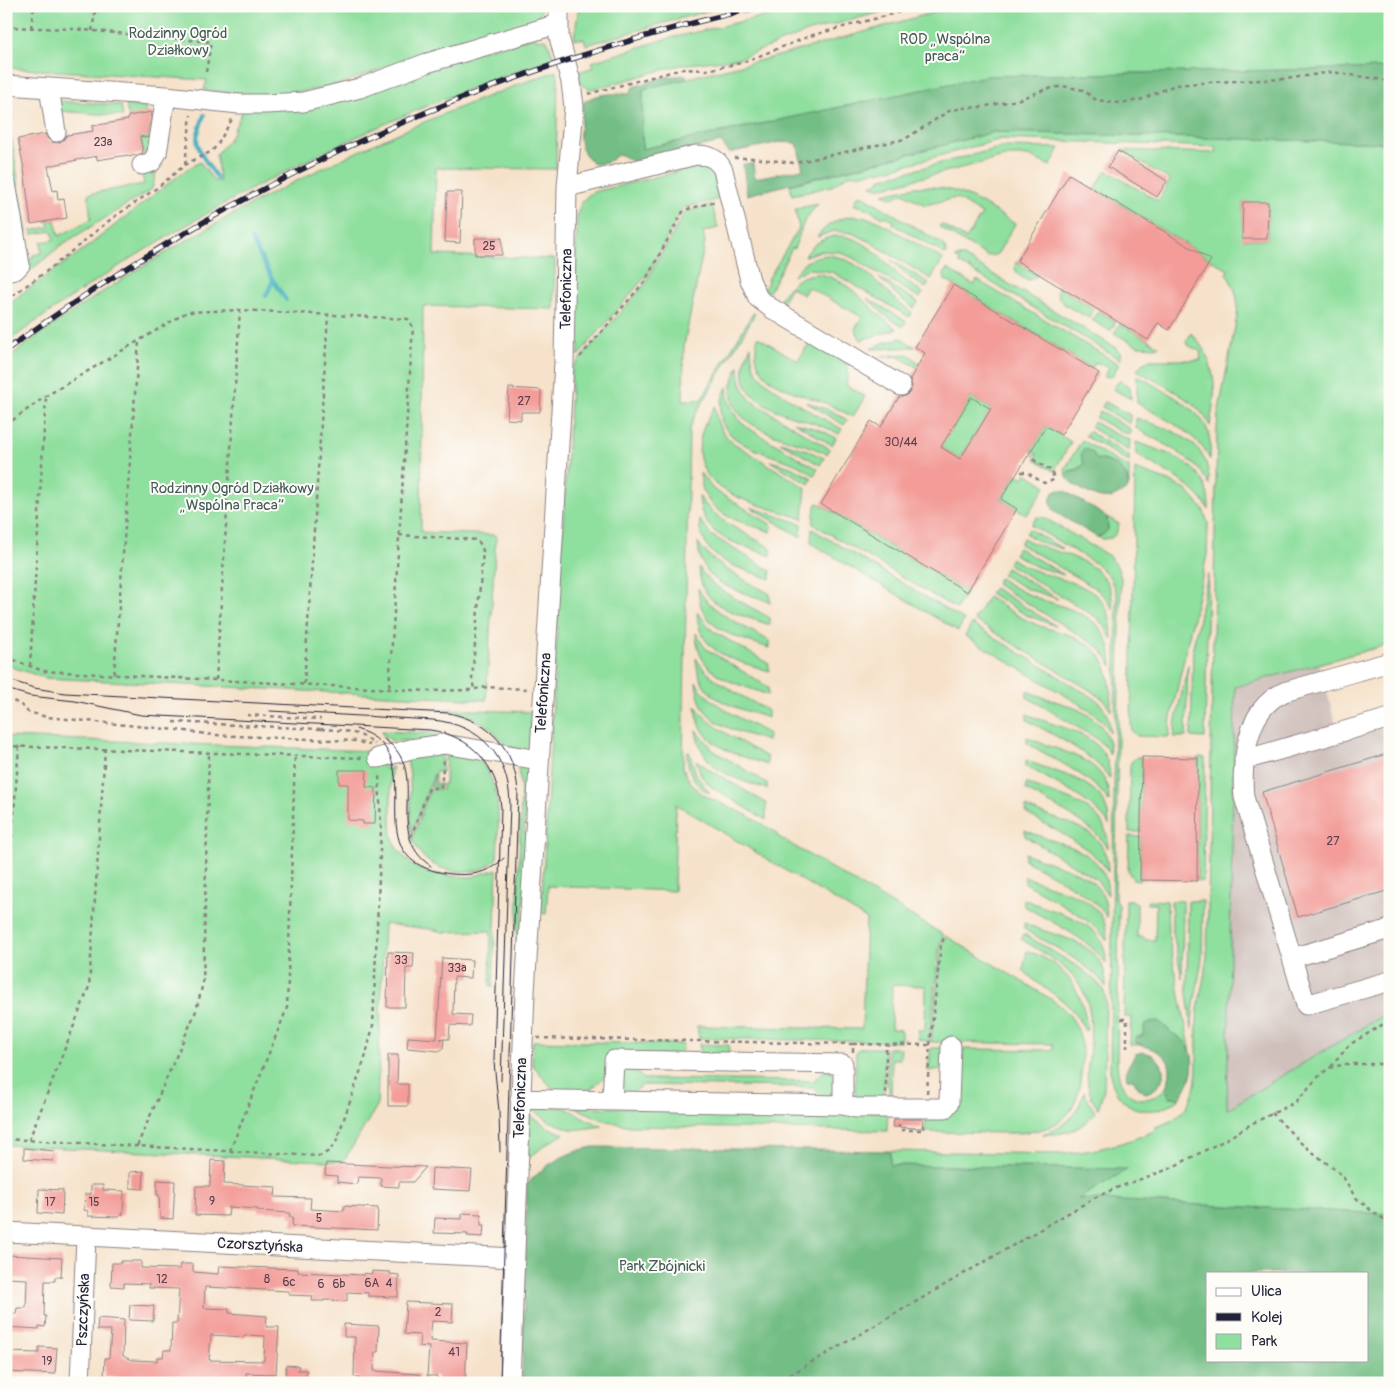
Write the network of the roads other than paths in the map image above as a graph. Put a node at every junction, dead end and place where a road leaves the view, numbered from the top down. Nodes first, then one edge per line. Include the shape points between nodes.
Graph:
1 (558, 15) edge
2 (6, 85) edge
3 (49, 88) junction
4 (166, 96) junction
5 (56, 132) dead end
6 (142, 165) dead end
7 (6, 183) edge
8 (567, 187) junction
9 (6, 272) edge
10 (901, 386) dead end
11 (1390, 662) edge
12 (1390, 718) edge
13 (382, 758) road end
14 (539, 760) junction
15 (1244, 760) junction
16 (1390, 929) edge
17 (1292, 958) junction
18 (1390, 981) edge
19 (951, 1046) road end
20 (520, 1099) junction
21 (612, 1101) junction
22 (843, 1105) junction
23 (6, 1232) edge
24 (86, 1236) junction
25 (514, 1258) junction
26 (80, 1383) edge
27 (510, 1383) edge

1 - 4 street via 341,94 294,102 239,104
1 - 8 street, Telefoniczna via 561,48 574,95
2 - 3 street
3 - 4 street
3 - 5 street
4 - 6 street via 157,153 152,162
7 - 9 street via 20,265
8 - 10 street via 696,155 716,160 723,170 750,280 758,298
8 - 14 street, Telefoniczna via 564,362
11 - 15 street via 1284,692 1270,701 1259,714
12 - 15 street
13 - 14 street via 444,744
14 - 20 street, Telefoniczna
15 - 17 street via 1244,796
16 - 17 street
17 - 18 street via 1306,1006
19 - 22 street via 947,1106 942,1109 893,1116
20 - 21 street
20 - 25 street, Telefoniczna
21 - 22 street
21 - 22 street via 614,1060 843,1064
23 - 24 street, Czorsztyńska
24 - 25 street, Czorsztyńska
24 - 26 street, Pszczyńska
25 - 27 street, Telefoniczna

